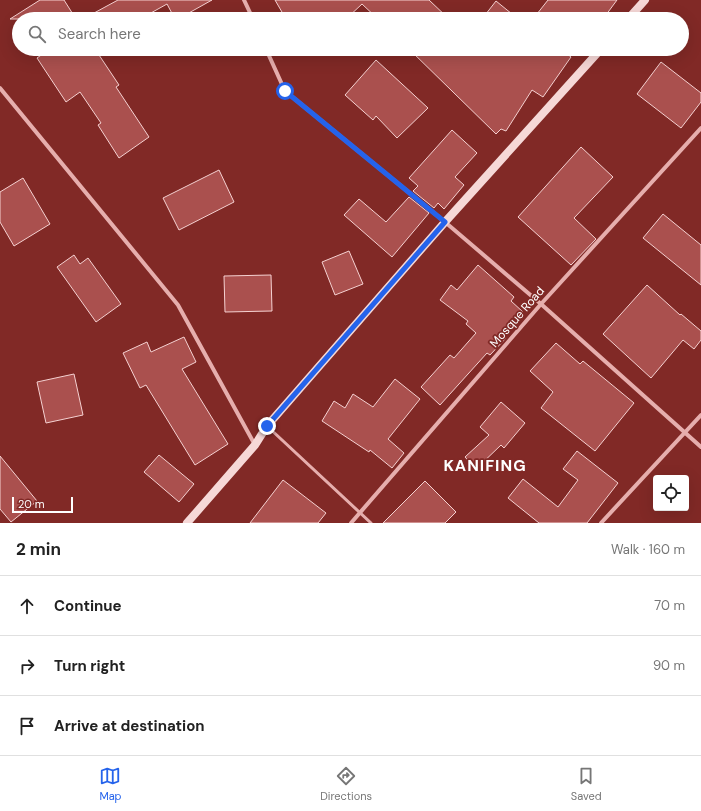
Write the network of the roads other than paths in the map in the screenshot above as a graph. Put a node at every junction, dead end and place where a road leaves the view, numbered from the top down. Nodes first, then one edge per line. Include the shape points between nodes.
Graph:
1 (244, 0) edge
2 (641, 1) edge
3 (250, 12) edge
4 (633, 12) edge
5 (269, 56) edge
6 (595, 56) edge
7 (0, 88) edge
8 (701, 128) edge
9 (445, 222) junction
10 (541, 304) junction
11 (701, 415) edge
12 (267, 426) junction
13 (684, 433) junction
14 (255, 446) junction
15 (701, 447) edge
16 (360, 513) junction
17 (187, 523) edge
18 (351, 523) edge
19 (371, 523) edge
20 (601, 523) edge

1 - 3 street
2 - 4 street
5 - 9 street via 285,91
6 - 9 street
7 - 14 street via 178,305
8 - 10 street, Mosque Road
9 - 10 street
9 - 12 street
10 - 13 street
10 - 16 street, Mosque Road
11 - 13 street
12 - 14 street
12 - 16 lane
13 - 15 street
13 - 20 street
14 - 17 street
16 - 18 street, Mosque Road
16 - 19 lane

